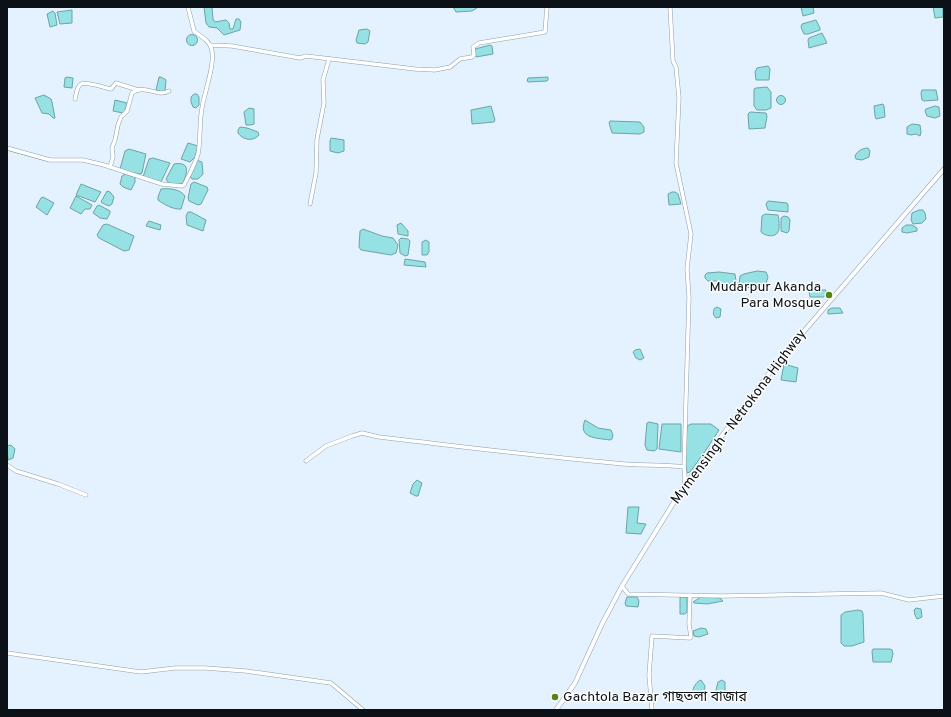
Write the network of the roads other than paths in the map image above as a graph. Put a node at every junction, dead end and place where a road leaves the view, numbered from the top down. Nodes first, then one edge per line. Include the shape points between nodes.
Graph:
1 (188, 7) edge
2 (547, 7) edge
3 (670, 7) edge
4 (210, 45) junction
5 (329, 59) junction
6 (138, 90) junction
7 (169, 92) dead end
8 (75, 99) dead end
9 (7, 148) edge
10 (110, 167) junction
11 (944, 168) edge
12 (310, 204) dead end
13 (306, 461) dead end
14 (7, 465) edge
15 (684, 468) junction
16 (684, 486) junction
17 (86, 495) dead end
18 (622, 586) junction
19 (690, 595) junction
20 (944, 596) edge
21 (7, 653) edge
22 (363, 710) edge
23 (556, 710) edge
24 (652, 710) edge

1 - 4 street via 194,31
2 - 5 street via 545,32 479,43 473,46 473,56 460,59 450,67 435,70 415,69
3 - 15 street via 673,61 676,67 679,98 676,163 691,234 687,269 689,297
4 - 5 street via 232,46 300,58 306,56
4 - 10 street via 212,59 201,109 198,156 184,185 162,184
5 - 12 street via 323,80 324,103
6 - 7 street via 162,94
6 - 8 street via 116,83 112,89 83,83
6 - 10 street via 132,93 126,113 118,125
9 - 10 street via 50,160 83,160
11 - 16 main road, Mymensingh - Netrokona Highway via 780,359
13 - 15 street via 326,446 362,433 537,456
14 - 17 street via 16,471
15 - 16 street
16 - 18 main road, Mymensingh - Netrokona Highway
18 - 19 street via 628,594
18 - 23 main road, Mymensingh - Netrokona Highway via 575,683
19 - 20 street via 881,593 909,600
19 - 24 street via 691,637 652,636 649,675
21 - 22 street via 141,672 205,668 331,683

